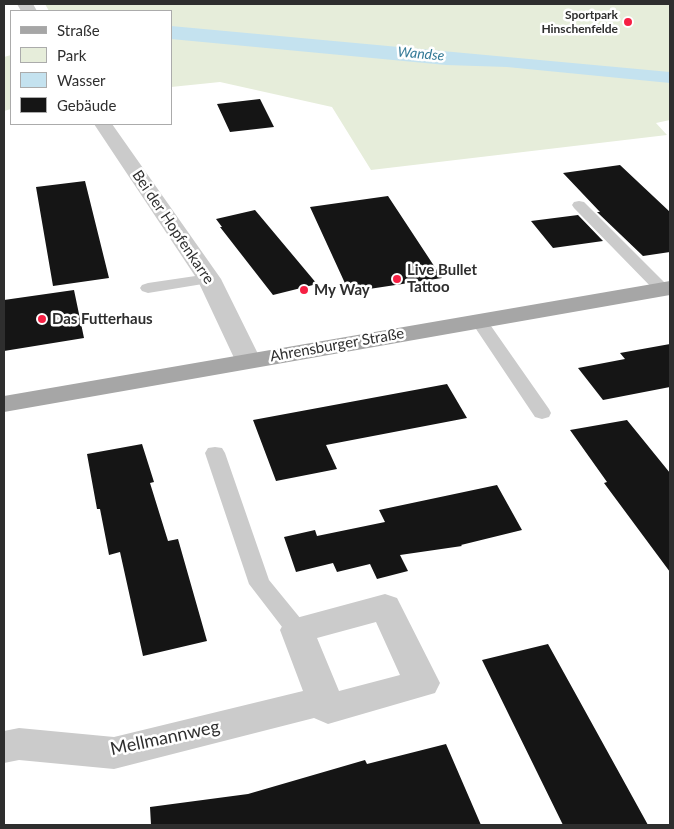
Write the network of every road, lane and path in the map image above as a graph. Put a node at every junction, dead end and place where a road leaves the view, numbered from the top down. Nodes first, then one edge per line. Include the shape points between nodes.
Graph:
1 (104, 125) edge
2 (579, 205) dead end
3 (209, 279) junction
4 (148, 288) dead end
5 (666, 288) edge
6 (478, 320) junction
7 (248, 360) junction
8 (4, 404) edge
9 (542, 413) dead end
10 (215, 453) dead end
11 (297, 630) junction
12 (325, 700) junction
13 (4, 747) edge

1 - 3 street, Bei der Hopfenkarre
2 - 5 lane
3 - 4 lane
3 - 7 street, Bei der Hopfenkarre
5 - 6 main road, Ahrensburger Straße
6 - 7 main road, Ahrensburger Straße
6 - 9 lane
7 - 8 main road, Ahrensburger Straße
10 - 11 lane via 260,584
11 - 12 street
11 - 12 street via 386,607 422,683 328,710
12 - 13 street, Mellmannweg via 114,753 19,744

